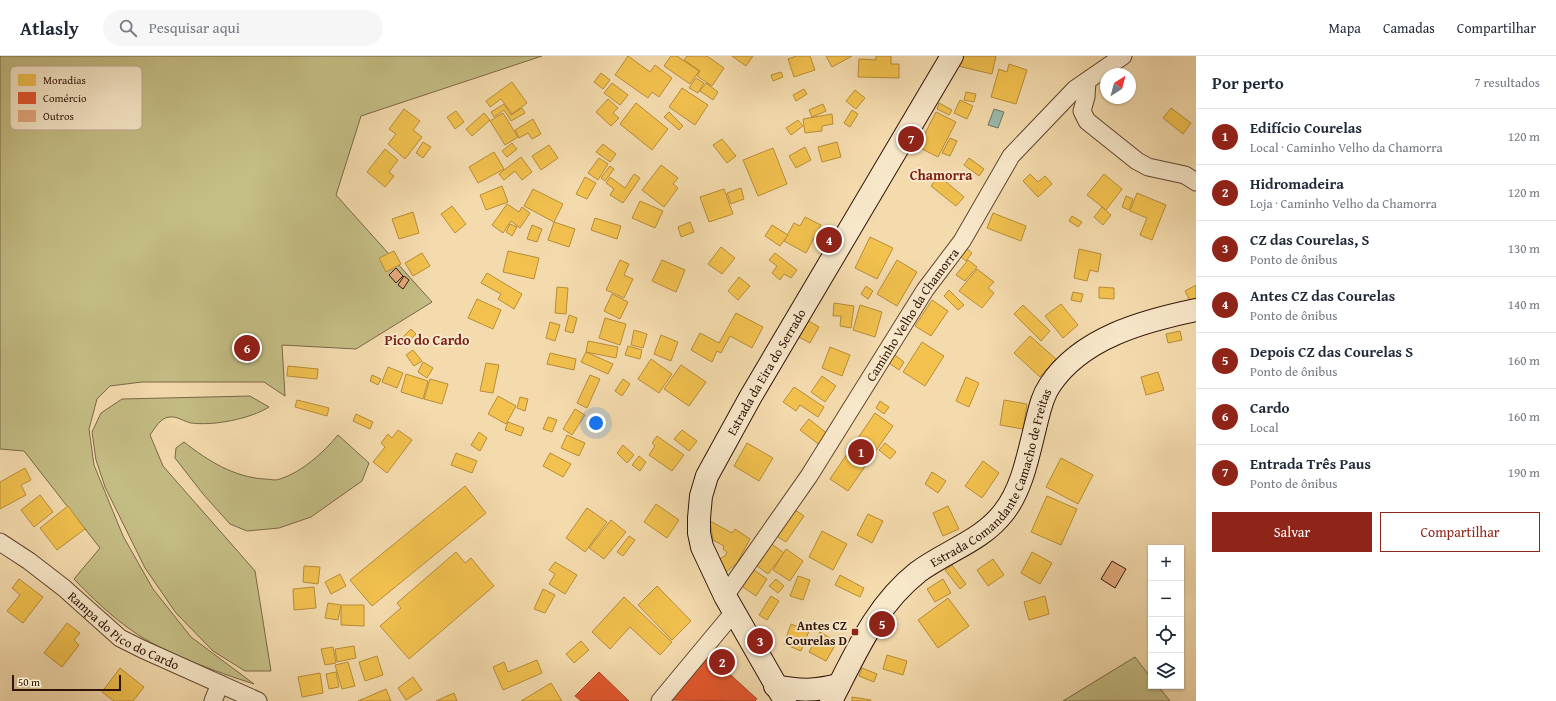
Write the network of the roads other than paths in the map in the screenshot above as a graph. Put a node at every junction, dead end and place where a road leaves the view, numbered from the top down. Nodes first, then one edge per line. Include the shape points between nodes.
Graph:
1 (952, 56) edge
2 (1123, 56) edge
3 (1087, 82) junction
4 (1196, 182) edge
5 (1196, 310) edge
6 (0, 542) edge
7 (729, 604) junction
8 (220, 684) junction
9 (780, 693) edge
10 (835, 693) edge
11 (213, 701) edge
12 (258, 701) edge
13 (660, 701) edge

1 - 7 main road, Estrada da Eira do Serrado via 751,396 707,476 701,496 699,534 702,547
2 - 3 street, Caminho Velho da Chamorra
3 - 4 street via 1082,111 1087,121 1137,161 1148,167 1185,175
3 - 7 street, Caminho Velho da Chamorra via 1064,98 1011,156 962,241 926,290
5 - 10 main road, Estrada Comandante Camacho de Freitas via 1134,326 1079,354 1066,364 1049,386 1041,403 1016,495 1004,513 982,534 932,562 903,585 880,610 868,628
6 - 8 street, Rampa do Pico do Cardo via 64,588 120,638
7 - 9 main road, Estrada da Eira do Serrado
7 - 13 street, Caminho Velho da Chamorra
8 - 11 street
8 - 12 street, Rampa do Pico do Cardo
9 - 10 main road via 818,690

